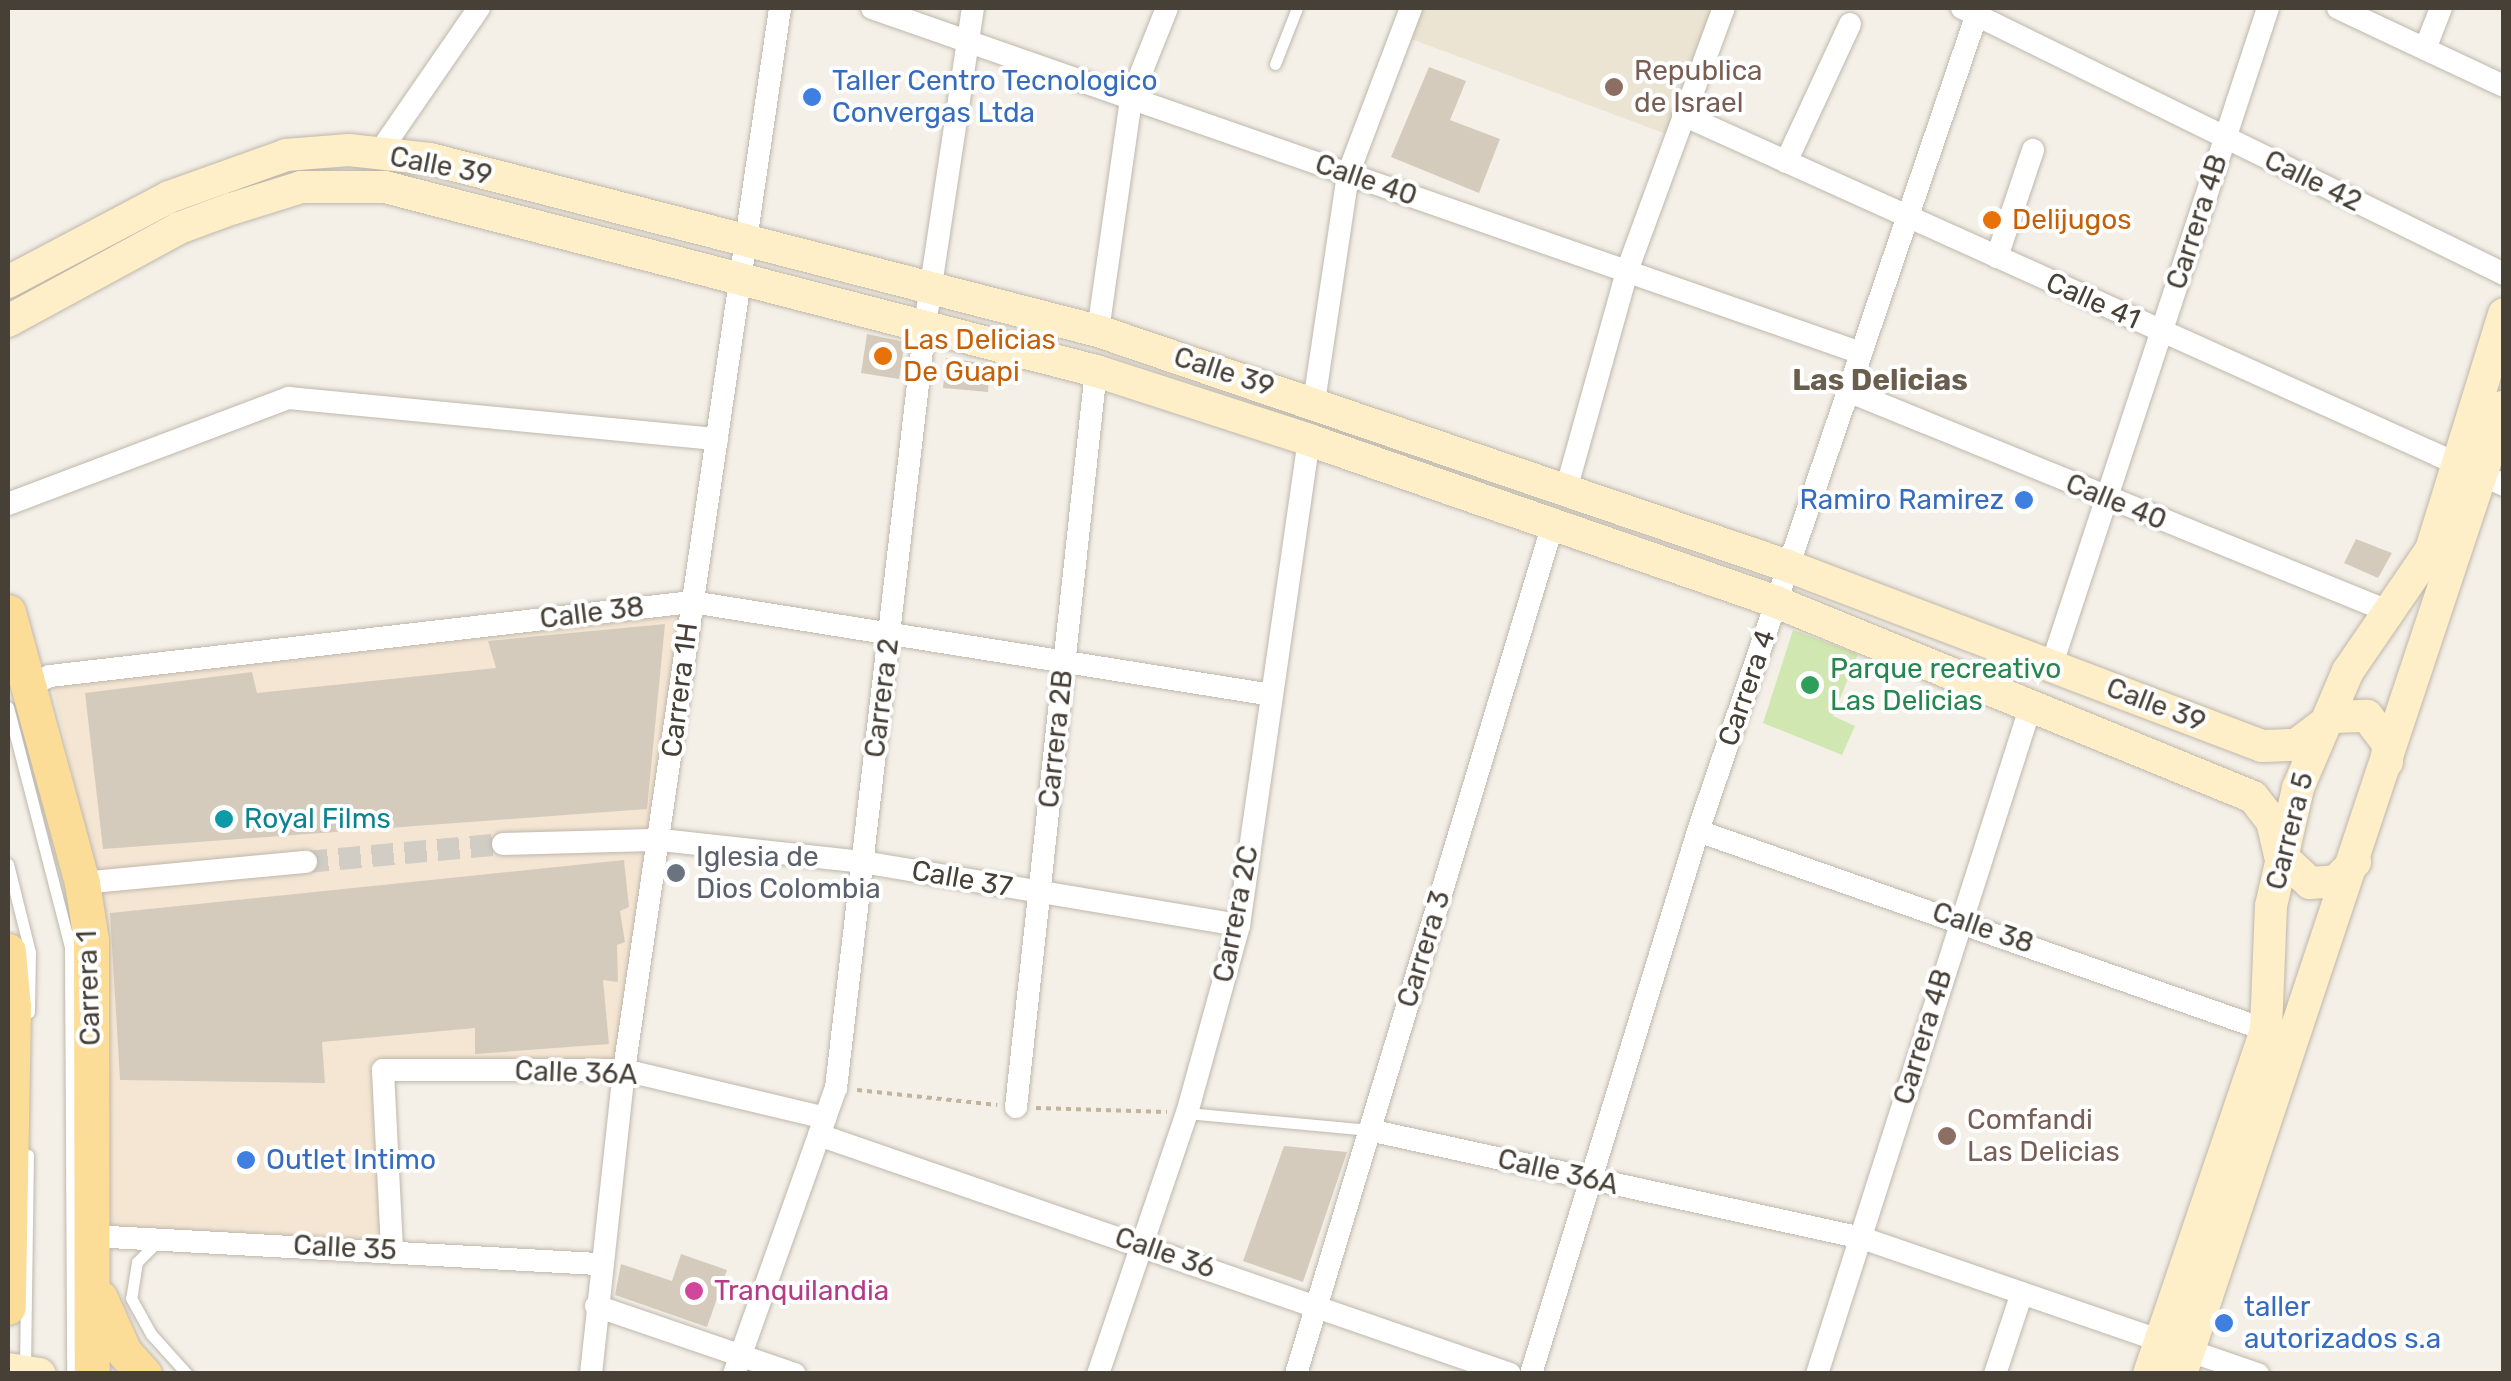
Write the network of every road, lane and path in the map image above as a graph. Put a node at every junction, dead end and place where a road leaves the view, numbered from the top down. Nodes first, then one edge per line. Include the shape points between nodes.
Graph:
1 (479, 8) edge
2 (780, 8) edge
3 (872, 8) edge
4 (973, 8) edge
5 (1166, 8) edge
6 (1297, 8) edge
7 (1412, 8) edge
8 (1724, 8) edge
9 (2268, 8) edge
10 (2338, 8) edge
11 (2441, 8) edge
12 (1972, 10) edge
13 (1850, 24) dead end
14 (966, 40) junction
15 (2426, 49) junction
16 (1274, 64) dead end
17 (2504, 86) edge
18 (1131, 98) junction
19 (1683, 115) junction
20 (2225, 138) junction
21 (2033, 150) dead end
22 (378, 153) junction
23 (1786, 162) junction
24 (1348, 174) junction
25 (174, 213) junction
26 (1907, 217) junction
27 (746, 241) junction
28 (1997, 258) junction
29 (1627, 271) junction
30 (2504, 274) edge
31 (740, 278) junction
32 (8, 282) edge
33 (930, 288) junction
34 (2504, 314) edge
35 (8, 321) edge
36 (925, 325) junction
37 (1098, 331) junction
38 (2161, 332) junction
39 (1861, 353) junction
40 (1096, 371) junction
41 (1848, 391) junction
42 (1314, 402) junction
43 (2504, 406) edge
44 (717, 439) junction
45 (1309, 440) junction
46 (2480, 475) edge
47 (1566, 490) junction
48 (2106, 498) junction
49 (8, 504) edge
50 (1553, 524) junction
51 (1788, 566) junction
52 (692, 602) junction
53 (1776, 602) junction
54 (2385, 610) junction
55 (8, 612) edge
56 (889, 633) junction
57 (1064, 662) junction
58 (2052, 664) junction
59 (1272, 694) junction
60 (19, 696) edge
61 (2032, 702) junction
62 (2320, 729) junction
63 (2387, 762) junction
64 (1698, 831) junction
65 (660, 840) junction
66 (503, 844) tunnel mouth
67 (2280, 854) junction
68 (306, 862) tunnel mouth
69 (862, 862) junction
70 (2355, 862) junction
71 (8, 864) edge
72 (82, 883) junction
73 (1039, 893) junction
74 (1959, 919) junction
75 (1239, 925) junction
76 (8, 954) edge
77 (29, 1028) dead end
78 (2266, 1030) junction
79 (624, 1070) junction
80 (836, 1088) junction
81 (1016, 1107) junction
82 (1186, 1113) junction
83 (822, 1127) junction
84 (1369, 1130) junction
85 (14, 1171) edge
86 (1592, 1180) junction
87 (8, 1236) edge
88 (1862, 1238) junction
89 (160, 1240) junction
90 (1141, 1244) junction
91 (92, 1247) junction
92 (392, 1249) junction
93 (598, 1264) junction
94 (2022, 1293) junction
95 (596, 1306) junction
96 (1316, 1306) junction
97 (8, 1307) edge
98 (2177, 1355) edge
99 (737, 1364) edge
100 (24, 1372) edge
101 (72, 1374) edge
102 (92, 1374) edge
103 (144, 1374) edge
104 (187, 1374) edge
105 (591, 1374) edge
106 (795, 1374) edge
107 (1098, 1374) edge
108 (1296, 1374) edge
109 (1510, 1374) edge
110 (1531, 1374) edge
111 (1817, 1374) edge
112 (1995, 1374) edge
113 (2150, 1374) edge
114 (2258, 1374) edge

1 - 22 street
2 - 27 street, Carrera 1H
3 - 14 street, Calle 40
4 - 14 street, Carrera 2
5 - 18 street
6 - 16 lane
7 - 24 street
8 - 19 street
9 - 20 street, Carrera 4B
10 - 15 street
11 - 15 street
12 - 20 street, Calle 42
12 - 26 street, Carrera 4
13 - 23 street
14 - 18 street, Calle 40
14 - 33 street, Carrera 2
15 - 17 street
18 - 24 street, Calle 40
18 - 37 street
19 - 23 street, Calle 41
19 - 29 street
20 - 30 street, Calle 42
20 - 38 street, Carrera 4B
21 - 28 street
22 - 25 street, Calle 39 via 286,155
22 - 27 street, Calle 39 via 430,158
23 - 26 street, Calle 41
24 - 29 street, Calle 40
24 - 42 street
25 - 31 street, Calle 39 via 301,187 385,187
25 - 32 street, Calle 39
25 - 35 street, Calle 39
26 - 28 street, Calle 41
26 - 39 street, Carrera 4
27 - 31 street, Carrera 1H
27 - 33 street, Calle 39
28 - 38 street, Calle 41
29 - 39 street, Calle 40
29 - 47 street
31 - 36 street, Calle 39
31 - 44 street, Carrera 1H
33 - 36 street, Carrera 2
33 - 37 street, Calle 39
34 - 46 street, Carrera 5
36 - 40 street, Calle 39
36 - 56 street, Carrera 2
37 - 42 street, Calle 39
38 - 46 street, Calle 41
38 - 48 street, Carrera 4B
39 - 41 street, Carrera 4
40 - 45 street, Calle 39
40 - 57 street, Carrera 2B
41 - 48 street, Calle 40
41 - 51 street, Carrera 4
42 - 47 street, Calle 39
43 - 46 street, Carrera 5
44 - 49 street via 289,398
44 - 52 street, Carrera 1H
45 - 50 street, Calle 39
45 - 59 street, Carrera 2C
46 - 54 street, Carrera 5
46 - 63 street, Carrera 5
47 - 51 street, Calle 39
48 - 54 street, Calle 40
48 - 58 street, Carrera 4B
50 - 53 street, Calle 39
50 - 84 street, Carrera 3
51 - 53 street, Carrera 4
51 - 58 street, Calle 39
52 - 56 street, Calle 38
52 - 60 street, Calle 38 via 50,676
52 - 65 street, Carrera 1H
53 - 61 street, Calle 39
53 - 64 street, Carrera 4
54 - 62 street, Carrera 5
55 - 60 main road, Carrera 1
56 - 57 street, Calle 38
56 - 69 street, Carrera 2
57 - 59 street, Calle 38
57 - 73 street, Carrera 2B
58 - 62 street, Calle 39 via 2262,746 2296,745
59 - 75 street, Carrera 2C
60 - 72 main road, Carrera 1
60 - 101 lane via 70,946
61 - 67 street, Calle 39 via 2254,797 2272,820
61 - 74 street, Carrera 4B
62 - 63 street, Calle 39 via 2333,717 2368,716 2388,744
62 - 67 street, Carrera 5
63 - 70 street, Carrera 5
64 - 74 street, Calle 38
64 - 86 street, Carrera 4
65 - 66 street, Calle 37
65 - 69 street, Calle 37
65 - 79 street, Carrera 1H
67 - 70 street via 2310,883 2336,881
67 - 78 street, Carrera 5 via 2266,957
68 - 72 street
69 - 73 street, Calle 37
69 - 80 street, Carrera 2
70 - 98 street, Carrera 5
71 - 77 lane via 30,952
72 - 91 main road, Carrera 1 via 90,940
73 - 75 street, Calle 37
73 - 81 street, Carrera 2B
74 - 78 street, Calle 38
74 - 88 street, Carrera 4B
75 - 82 street, Carrera 2C
76 - 85 main road
78 - 98 street, Carrera 5
79 - 83 street, Calle 36A
79 - 92 street, Calle 36A via 382,1070
79 - 93 street, Carrera 1H
80 - 81 path
80 - 83 street, Carrera 2
81 - 82 path
82 - 84 lane, Calle 36A
82 - 90 street, Carrera 2C
83 - 90 street, Calle 36
83 - 99 street, Carrera 2
84 - 86 street, Calle 36A
84 - 96 street, Carrera 3
85 - 87 main road
85 - 100 lane
86 - 88 street, Calle 36A
86 - 110 street, Carrera 4
87 - 97 main road
88 - 94 street, Calle 36A
88 - 111 street, Carrera 4B
89 - 91 street, Calle 35
89 - 92 street, Calle 35
89 - 104 lane via 137,1262 131,1298 151,1334
90 - 96 street, Calle 36
90 - 107 street, Carrera 2C
91 - 102 main road, Carrera 1
91 - 103 main road via 108,1323
92 - 93 street, Calle 35
93 - 95 street, Carrera 1H
94 - 98 street, Calle 36A
94 - 112 street
95 - 99 street
95 - 105 street, Carrera 1H
96 - 108 street, Carrera 3
96 - 109 street, Calle 36
98 - 113 street, Carrera 5
98 - 114 street, Calle 36A
99 - 106 street

